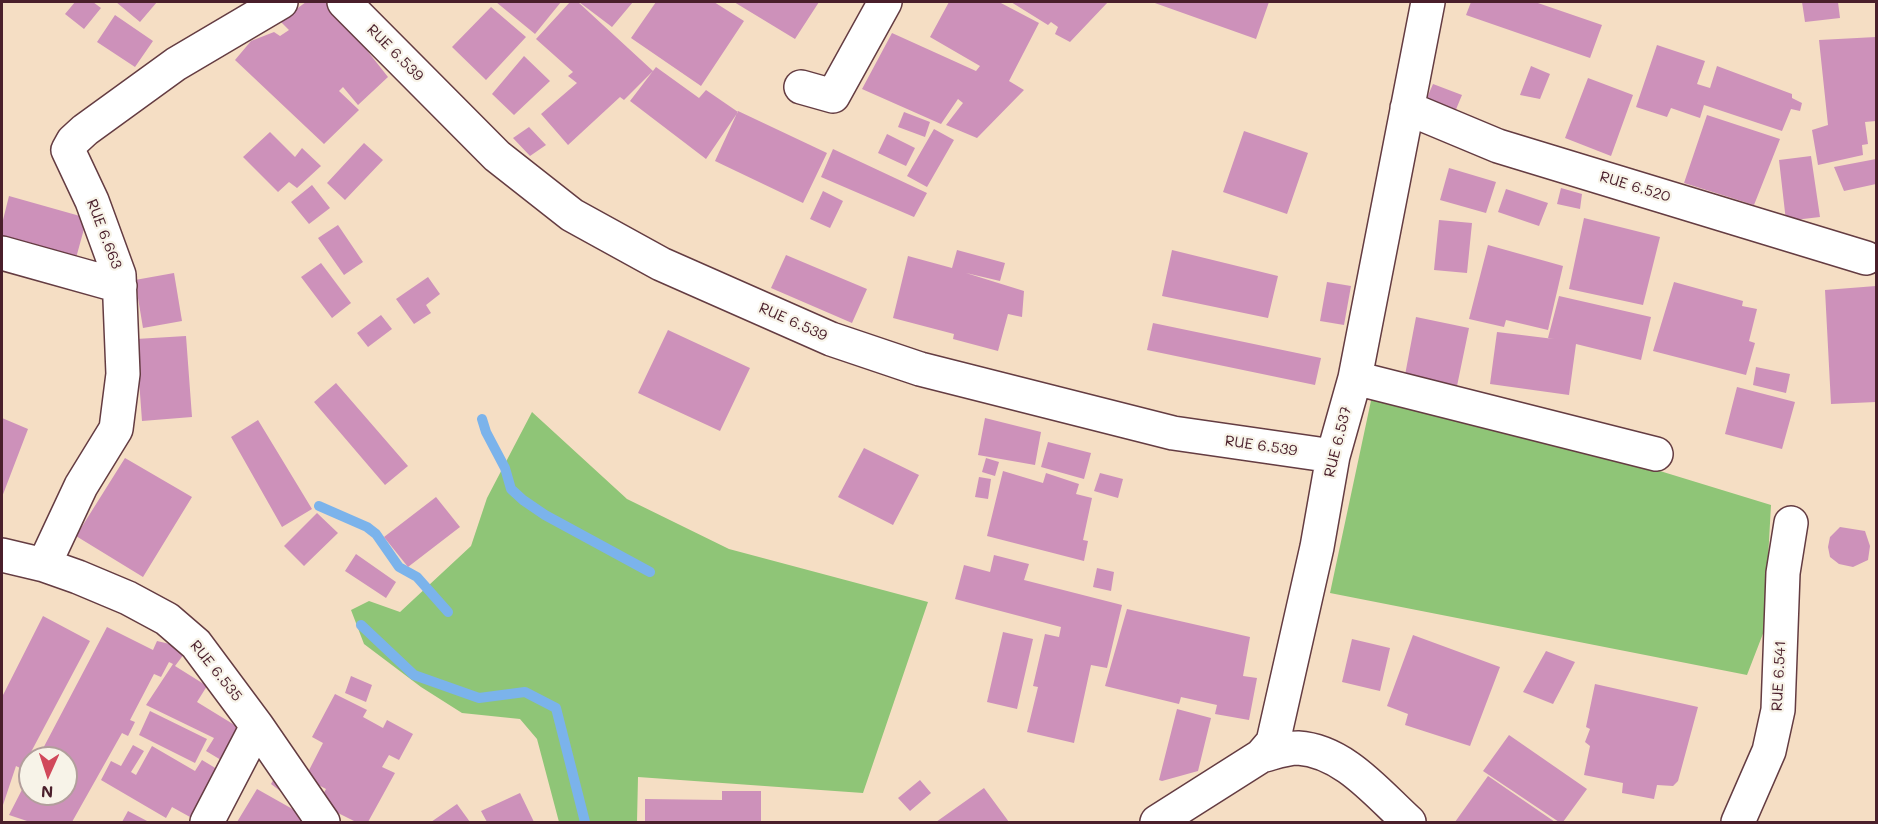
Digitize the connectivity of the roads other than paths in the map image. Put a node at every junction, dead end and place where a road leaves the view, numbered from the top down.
1 (281, 2) edge
2 (344, 2) edge
3 (885, 2) edge
4 (1428, 2) edge
5 (801, 87) dead end
6 (1407, 108) junction
7 (2, 254) edge
8 (1866, 258) dead end
9 (120, 286) junction
10 (1355, 378) junction
11 (1656, 454) dead end
12 (1333, 456) junction
13 (1791, 523) dead end
14 (2, 555) edge
15 (44, 565) junction
16 (257, 726) junction
17 (1262, 756) junction
18 (207, 822) edge
19 (322, 822) edge
20 (1157, 822) edge
21 (1409, 822) edge
22 (1738, 822) edge

1 - 9 street, RUE 6.663
2 - 12 street, RUE 6.539
3 - 5 street
4 - 6 street, RUE 6.537
6 - 8 street, RUE 6.520
6 - 10 street, RUE 6.537
7 - 9 street
9 - 15 street, RUE 6.663
10 - 11 street
10 - 12 street, RUE 6.537
12 - 17 street, RUE 6.537
13 - 22 street, RUE 6.541
14 - 15 street, RUE 6.535
15 - 16 street, RUE 6.535
16 - 18 street
16 - 19 street, RUE 6.535
17 - 20 street, RUE 6.537
17 - 21 street

